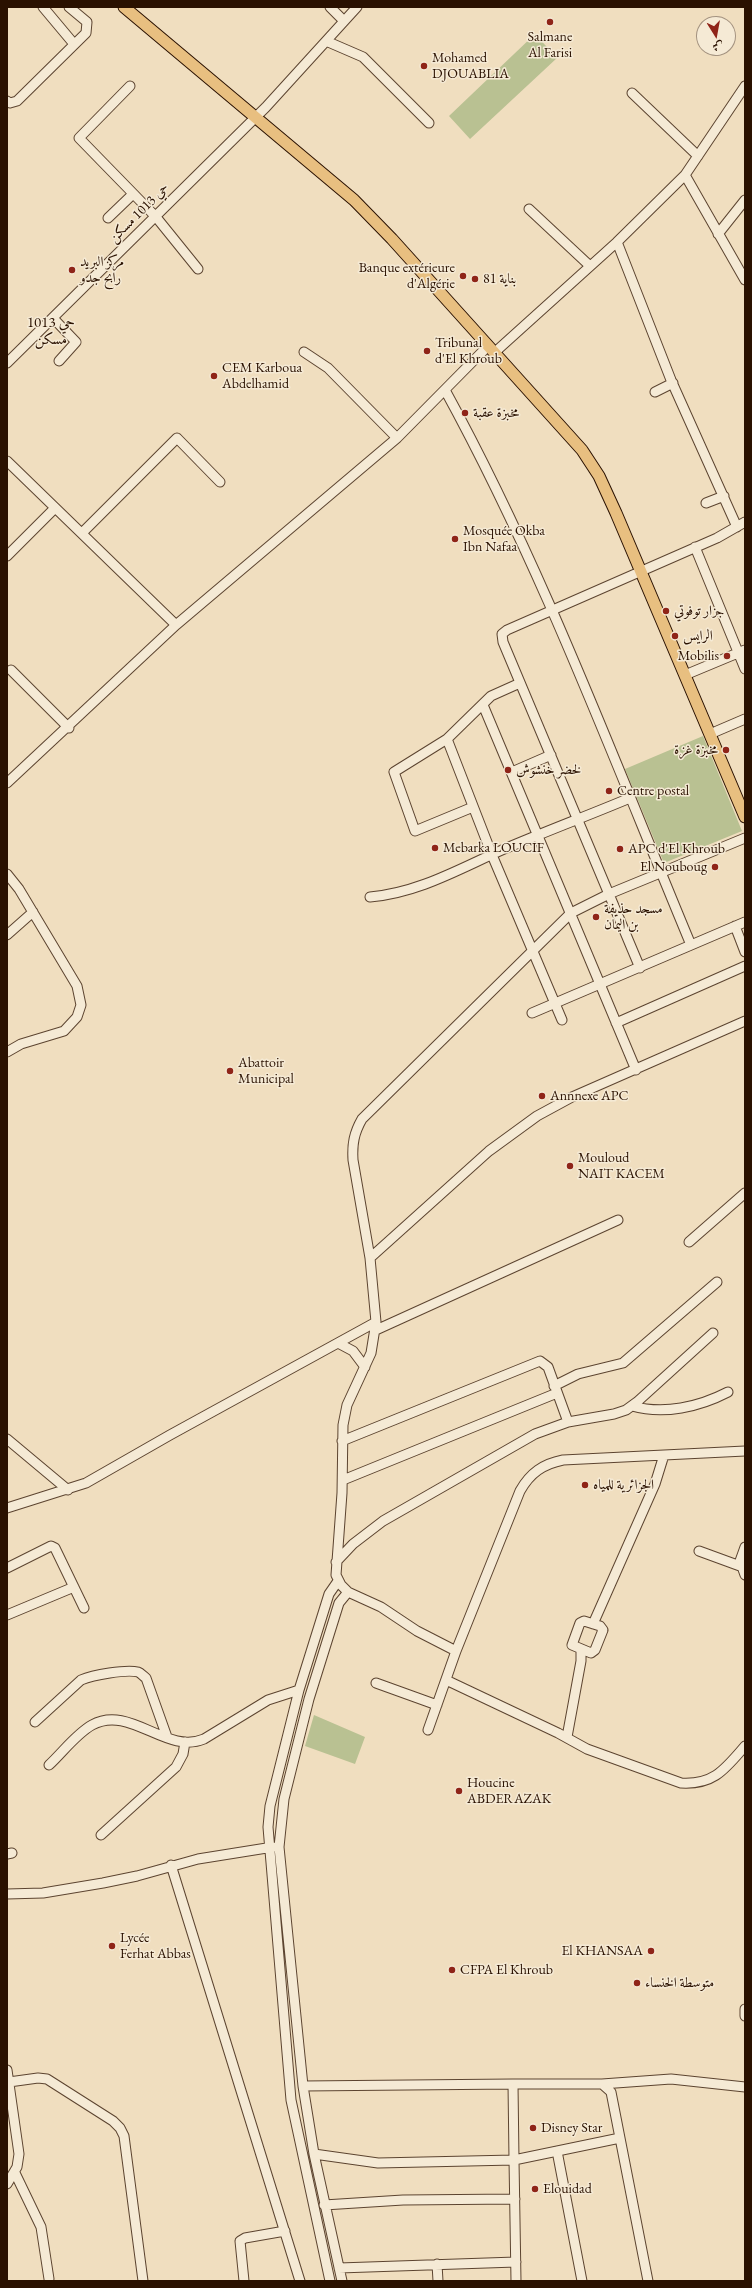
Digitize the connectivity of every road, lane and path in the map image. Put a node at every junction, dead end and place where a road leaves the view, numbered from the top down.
1 (43, 7) edge
2 (69, 7) edge
3 (124, 7) edge
4 (330, 7) edge
5 (357, 7) edge
6 (344, 21) junction
7 (326, 41) junction
8 (74, 44) junction
9 (130, 86) dead end
10 (745, 86) edge
11 (632, 93) dead end
12 (7, 101) edge
13 (255, 116) junction
14 (429, 123) dead end
15 (698, 156) junction
16 (685, 175) junction
17 (133, 194) junction
18 (745, 200) edge
19 (529, 209) dead end
20 (156, 217) junction
21 (108, 218) dead end
22 (718, 234) junction
23 (617, 242) junction
24 (590, 266) junction
25 (198, 269) dead end
26 (745, 280) edge
27 (52, 318) junction
28 (491, 350) junction
29 (304, 352) dead end
30 (59, 361) dead end
31 (7, 363) edge
32 (673, 383) junction
33 (445, 390) junction
34 (655, 392) dead end
35 (397, 438) junction
36 (7, 461) edge
37 (220, 482) dead end
38 (724, 496) junction
39 (706, 503) dead end
40 (55, 508) junction
41 (741, 524) edge
42 (82, 533) junction
43 (695, 547) junction
44 (7, 556) edge
45 (641, 571) junction
46 (551, 611) junction
47 (176, 625) junction
48 (742, 652) edge
49 (745, 669) edge
50 (11, 670) dead end
51 (685, 675) junction
52 (520, 683) junction
53 (483, 705) junction
54 (745, 719) edge
55 (69, 728) junction
56 (710, 734) junction
57 (446, 739) junction
58 (551, 755) junction
59 (512, 772) junction
60 (7, 783) edge
61 (741, 797) edge
62 (630, 798) junction
63 (473, 807) junction
64 (745, 817) edge
65 (577, 820) junction
66 (538, 835) junction
67 (745, 838) edge
68 (492, 855) junction
69 (661, 873) junction
70 (7, 874) edge
71 (609, 894) junction
72 (370, 897) dead end
73 (33, 912) junction
74 (571, 913) junction
75 (745, 922) edge
76 (735, 926) junction
77 (7, 935) edge
78 (691, 945) junction
79 (533, 950) junction
80 (745, 952) edge
81 (745, 966) edge
82 (640, 968) junction
83 (601, 985) junction
84 (555, 1004) junction
85 (532, 1013) dead end
86 (562, 1020) dead end
87 (745, 1021) edge
88 (616, 1023) junction
89 (7, 1052) edge
90 (636, 1070) junction
91 (745, 1193) edge
92 (618, 1220) dead end
93 (689, 1242) dead end
94 (370, 1258) junction
95 (717, 1282) dead end
96 (376, 1326) junction
97 (713, 1333) dead end
98 (338, 1343) junction
99 (365, 1367) junction
100 (555, 1389) junction
101 (728, 1392) dead end
102 (632, 1406) junction
103 (568, 1422) junction
104 (7, 1439) edge
105 (342, 1441) junction
106 (745, 1451) edge
107 (664, 1455) junction
108 (343, 1480) junction
109 (68, 1490) junction
110 (8, 1507) edge
111 (745, 1547) edge
112 (699, 1551) dead end
113 (336, 1562) junction
114 (740, 1566) junction
115 (7, 1568) edge
116 (745, 1575) edge
117 (338, 1581) junction
118 (74, 1587) junction
119 (348, 1592) junction
120 (84, 1608) dead end
121 (7, 1615) edge
122 (593, 1624) junction
123 (581, 1649) junction
124 (456, 1651) junction
125 (446, 1680) junction
126 (376, 1683) dead end
127 (298, 1690) junction
128 (437, 1705) junction
129 (35, 1722) dead end
130 (428, 1730) dead end
131 (167, 1737) junction
132 (567, 1737) junction
133 (185, 1742) junction
134 (745, 1746) edge
135 (49, 1765) dead end
136 (101, 1835) dead end
137 (279, 1846) junction
138 (268, 1847) junction
139 (171, 1865) junction
140 (7, 1894) edge
141 (745, 2009) edge
142 (745, 2016) edge
143 (7, 2070) edge
144 (9, 2082) junction
145 (513, 2084) junction
146 (602, 2084) junction
147 (302, 2086) junction
148 (745, 2087) edge
149 (620, 2138) junction
150 (557, 2151) junction
151 (314, 2154) junction
152 (514, 2160) junction
153 (15, 2173) junction
154 (7, 2184) edge
155 (514, 2199) junction
156 (324, 2205) junction
157 (285, 2231) junction
158 (516, 2262) junction
159 (437, 2264) junction
160 (340, 2268) junction
161 (49, 2279) dead end
162 (143, 2281) edge
163 (244, 2281) edge
164 (300, 2281) edge
165 (330, 2281) edge
166 (342, 2281) edge
167 (438, 2281) edge
168 (516, 2281) edge
169 (582, 2281) edge
170 (648, 2281) edge

1 - 8 street
2 - 8 street
3 - 13 main road
4 - 6 street
5 - 6 street, حي 1013 مسكن
6 - 7 street, حي 1013 مسكن
7 - 13 street, حي 1013 مسكن
7 - 14 street
8 - 12 street
9 - 17 street
10 - 15 street
11 - 15 street
13 - 20 street, حي 1013 مسكن
13 - 28 main road
15 - 16 street
16 - 22 street
16 - 23 street
17 - 20 street
17 - 21 street
18 - 22 street
19 - 24 street
20 - 25 street
20 - 27 street, حي 1013 مسكن
22 - 26 street
23 - 24 street
23 - 32 street
24 - 28 street
27 - 30 street
27 - 31 street, حي 1013 مسكن
28 - 33 street
28 - 45 main road
29 - 35 street
32 - 34 street
32 - 38 street
33 - 35 street
33 - 46 street
35 - 47 street
36 - 40 street
37 - 42 street
38 - 39 street
38 - 41 street
40 - 42 street
40 - 44 street
41 - 43 street
42 - 47 street
43 - 45 street
43 - 48 street
45 - 46 street
45 - 51 main road
46 - 52 street
46 - 62 street
47 - 55 street
48 - 49 street
48 - 51 street
50 - 55 street
51 - 56 main road
52 - 53 street
52 - 58 street
53 - 57 street
53 - 59 street
54 - 56 street
55 - 60 street
56 - 61 main road
57 - 63 street
57 - 63 street
58 - 59 street
58 - 65 street
59 - 66 street
61 - 64 main road
62 - 65 street
62 - 69 street
63 - 68 street
65 - 66 street
65 - 71 street
66 - 68 street
66 - 74 street
67 - 69 street
68 - 72 street
68 - 79 street
69 - 71 street
69 - 78 street
70 - 73 street
71 - 74 street
71 - 82 street
73 - 77 street
73 - 89 street
74 - 79 street
74 - 83 street
75 - 76 street
76 - 78 street
76 - 80 street
78 - 82 street
79 - 84 street
79 - 94 street
81 - 88 street
82 - 83 street
83 - 84 street
83 - 88 street
84 - 85 street
84 - 86 street
87 - 90 street
88 - 90 street
90 - 94 street
91 - 93 street
92 - 96 street
94 - 96 street
95 - 100 street
96 - 98 street
96 - 99 street
97 - 102 street
98 - 99 street
98 - 109 street
99 - 105 street
100 - 103 street
100 - 105 street
100 - 108 street
101 - 102 street
102 - 103 street
103 - 113 street
104 - 109 street
105 - 108 street
106 - 107 street
107 - 122 street
107 - 124 street
108 - 113 street
109 - 110 street
111 - 114 street
112 - 114 street
113 - 117 street
114 - 116 street
115 - 118 street
117 - 119 street
117 - 127 street
118 - 120 street
118 - 121 street
119 - 124 street
119 - 137 street
122 - 123 street
122 - 123 street
123 - 132 street
124 - 125 street
125 - 128 street
125 - 132 street
126 - 128 street
127 - 133 street
127 - 138 street
128 - 130 street
129 - 131 street
131 - 133 street
131 - 135 street
132 - 134 street
133 - 136 street
137 - 138 street
137 - 147 street
138 - 139 street
138 - 165 street
139 - 140 street
139 - 157 street
141 - 142 street
143 - 144 street
144 - 153 street
144 - 162 street
145 - 146 street
145 - 147 street
145 - 152 street
146 - 148 street
146 - 149 street
147 - 151 street
149 - 150 street
149 - 170 street
150 - 152 street
150 - 169 street
151 - 152 street
151 - 156 street
152 - 155 street
153 - 154 street
153 - 161 street
155 - 156 street
155 - 158 street
156 - 160 street
157 - 163 street
157 - 164 street
158 - 159 street
158 - 168 street
159 - 160 street
159 - 167 street
160 - 166 street

